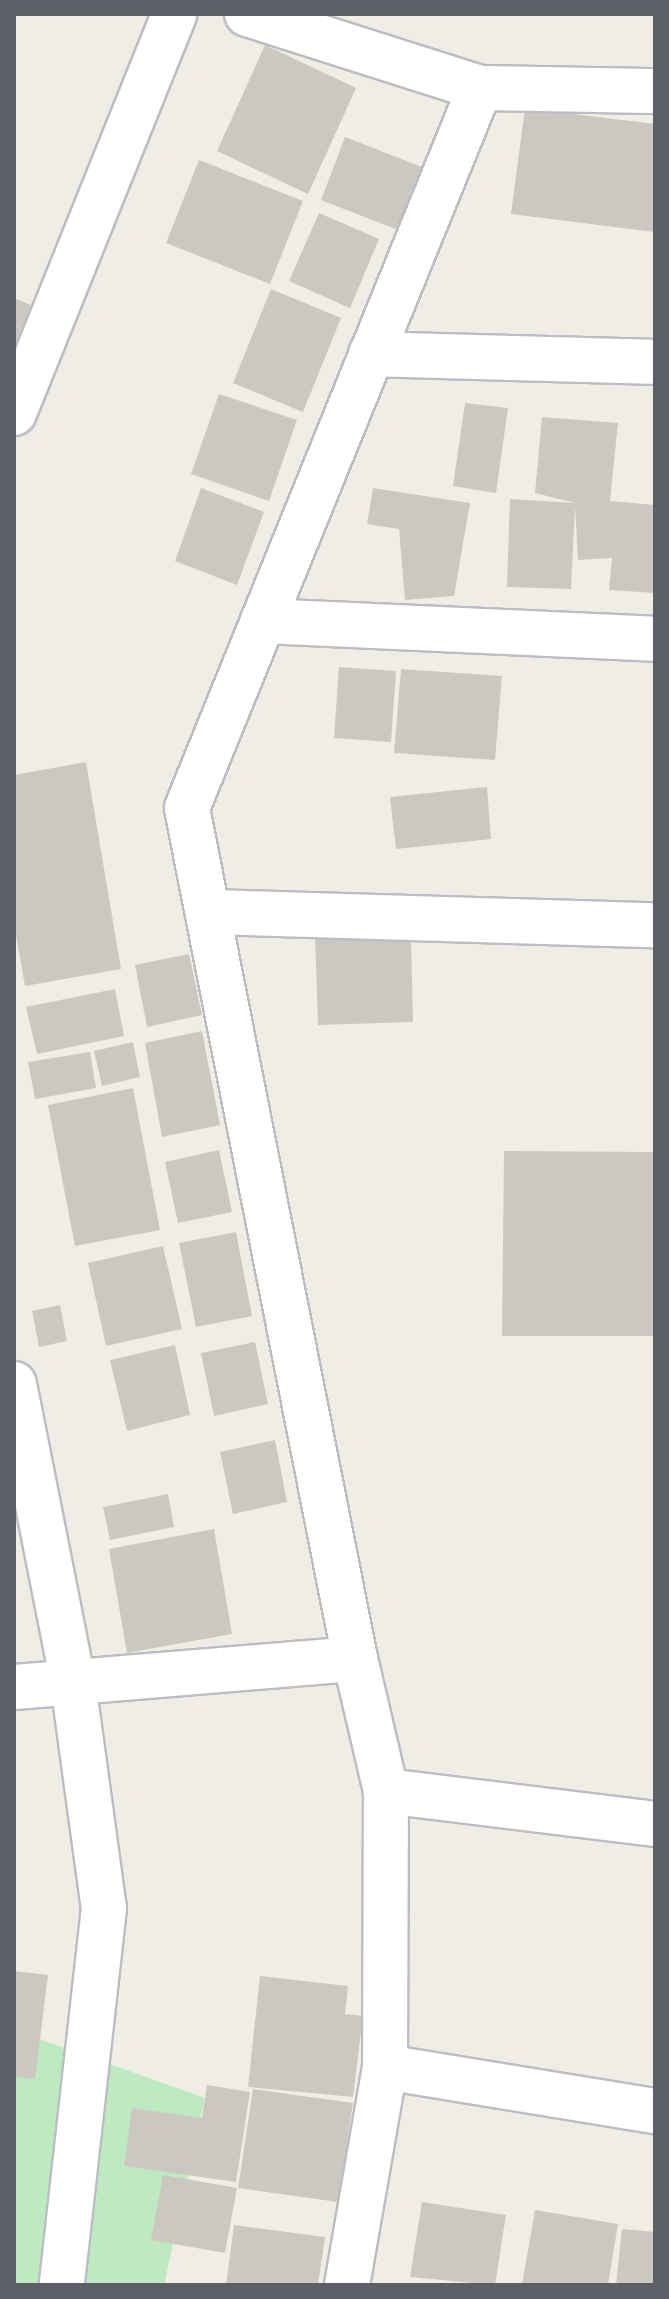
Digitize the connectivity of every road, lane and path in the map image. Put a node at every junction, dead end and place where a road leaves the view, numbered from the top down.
1 (174, 14) edge
2 (247, 14) edge
3 (480, 88) junction
4 (655, 91) edge
5 (371, 354) junction
6 (655, 362) edge
7 (14, 413) edge
8 (263, 621) junction
9 (655, 639) edge
10 (208, 912) junction
11 (655, 925) edge
12 (14, 1384) edge
13 (355, 1659) junction
14 (73, 1683) junction
15 (14, 1687) edge
16 (386, 1791) junction
17 (655, 1824) edge
18 (385, 2067) junction
19 (655, 2111) edge
20 (62, 2285) edge
21 (347, 2285) edge

1 - 7 street
2 - 3 street
3 - 4 street
3 - 5 street
5 - 6 street
5 - 8 street
8 - 9 street
8 - 10 street
10 - 11 street
10 - 13 street
12 - 14 street
13 - 14 street
13 - 16 street
14 - 15 street
14 - 20 street
16 - 17 street
16 - 18 street
18 - 19 street
18 - 21 street

